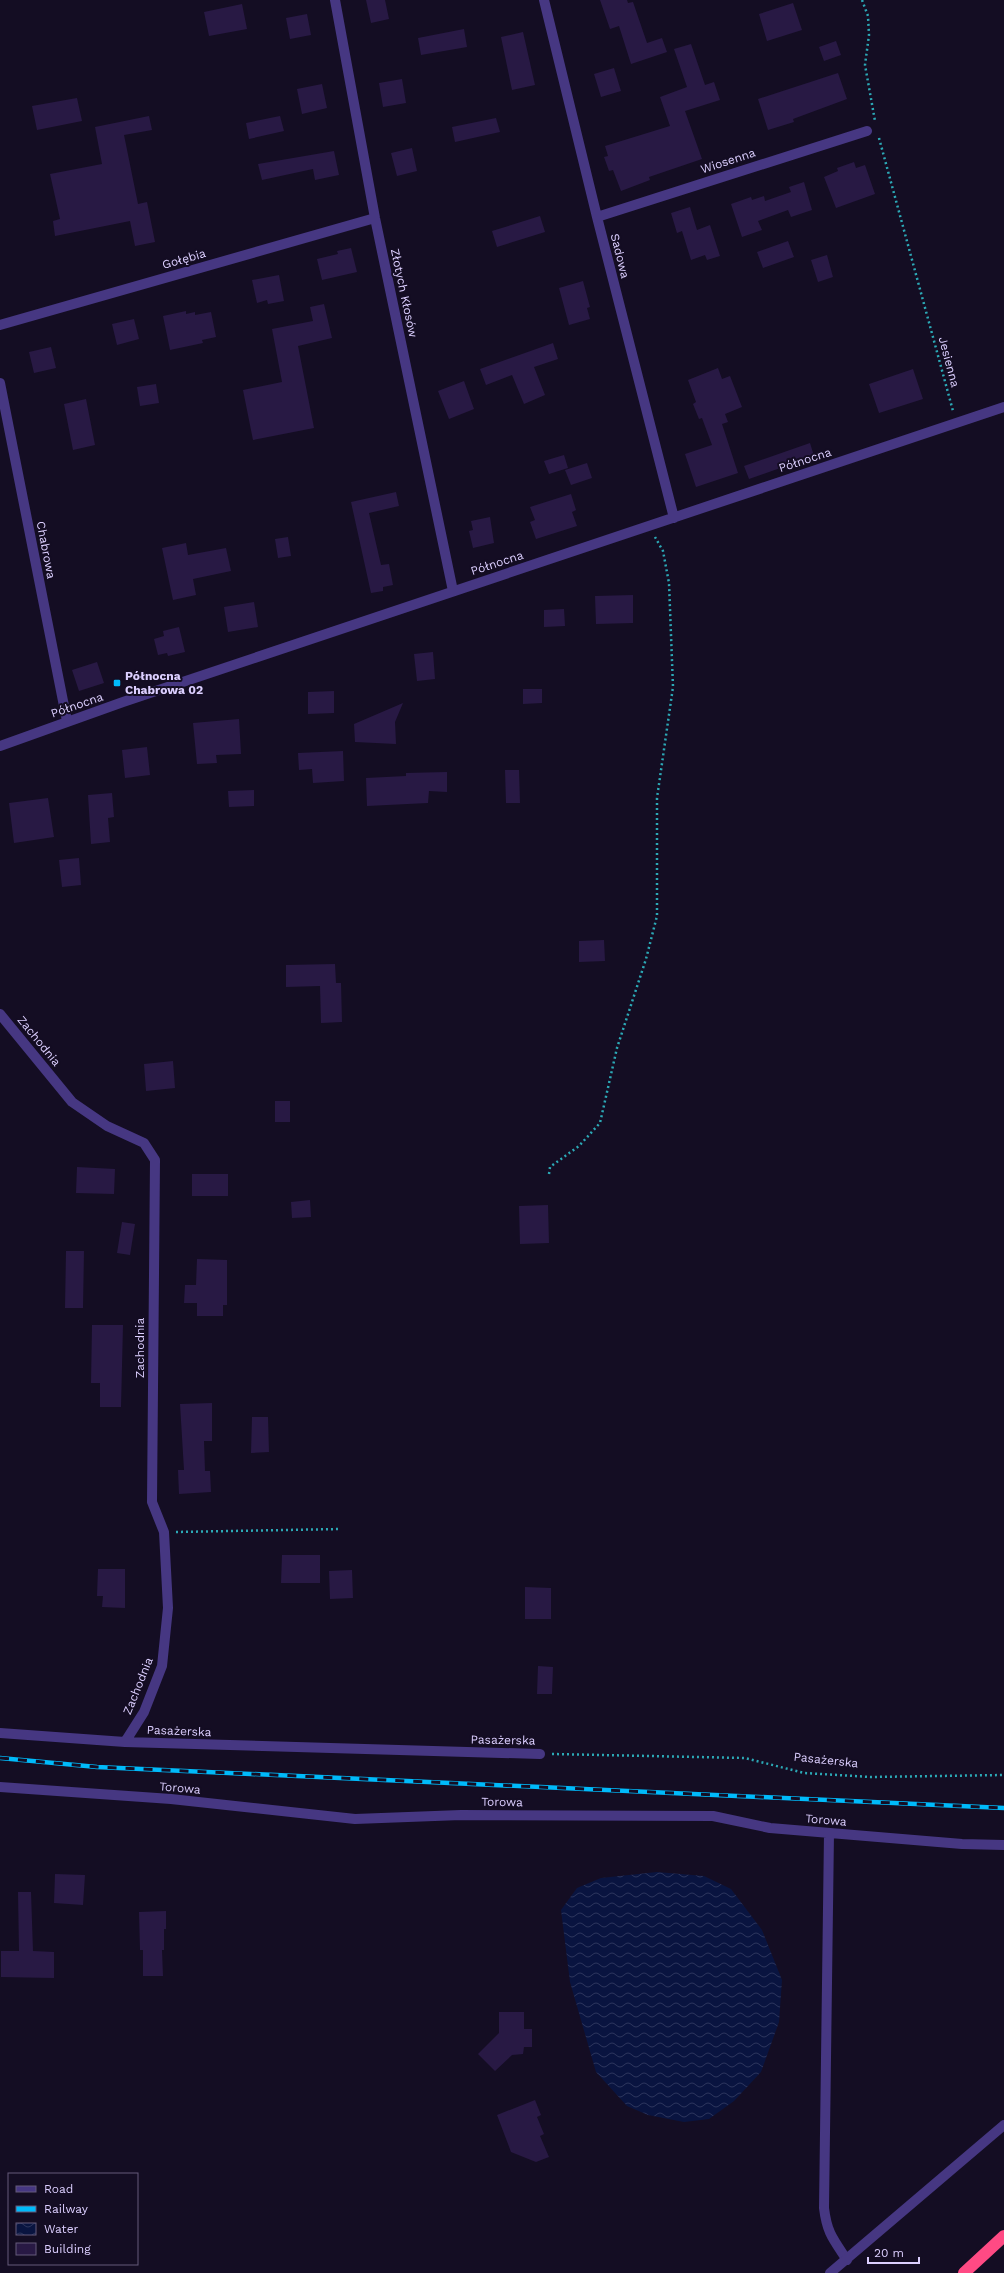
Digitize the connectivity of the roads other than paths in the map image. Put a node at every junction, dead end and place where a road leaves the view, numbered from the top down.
1 (335, 0) edge
2 (544, 0) edge
3 (871, 129) road end
4 (596, 217) junction
5 (375, 218) junction
6 (0, 325) edge
7 (0, 383) edge
8 (1004, 407) edge
9 (674, 518) junction
10 (453, 591) junction
11 (67, 721) junction
12 (0, 746) edge
13 (0, 1014) edge
14 (0, 1733) edge
15 (125, 1742) junction
16 (540, 1754) road end
17 (0, 1787) edge
18 (829, 1833) junction
19 (1004, 1845) edge
20 (1004, 2125) edge
21 (1004, 2236) edge
22 (846, 2260) junction
23 (830, 2273) edge
24 (964, 2273) edge

1 - 5 street, Złotych Kłosów
2 - 4 street, Sadowa
3 - 4 street, Wiosenna
4 - 9 street, Sadowa
5 - 6 street, Gołębia
5 - 10 street, Złotych Kłosów
7 - 11 street, Chabrowa
8 - 9 street, Północna
9 - 10 street, Północna
10 - 11 street, Północna
11 - 12 street, Północna
13 - 15 street, Zachodnia
14 - 15 street, Pasażerska
15 - 16 street, Pasażerska
17 - 18 street, Torowa
18 - 19 street, Torowa
18 - 22 street
20 - 22 street
21 - 24 highway
22 - 23 street

